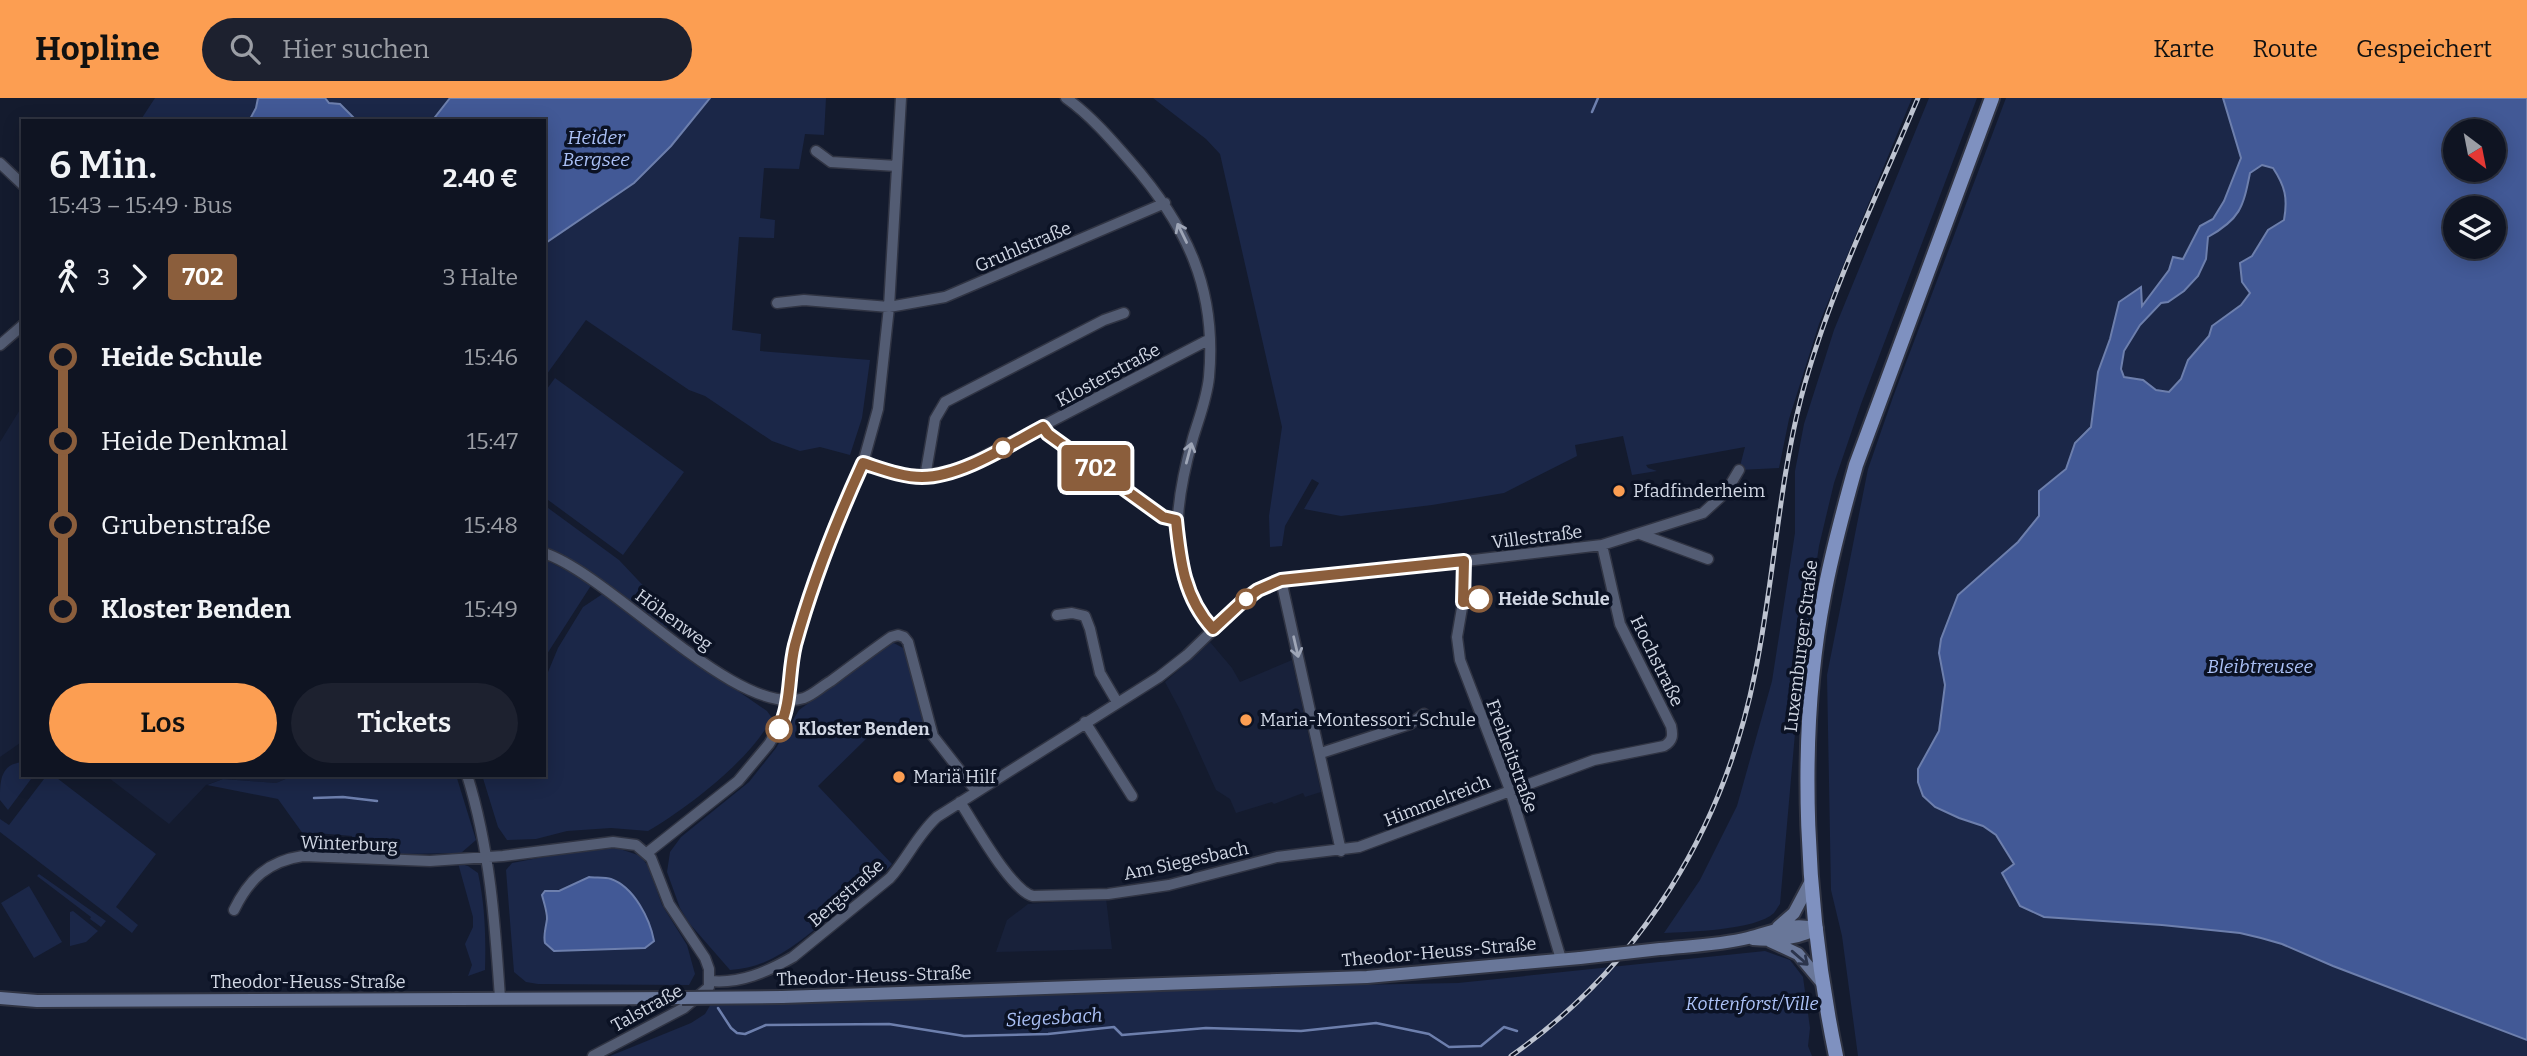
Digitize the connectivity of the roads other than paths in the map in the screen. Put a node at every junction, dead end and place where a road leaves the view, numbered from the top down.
1 (901, 98) edge
2 (1066, 98) edge
3 (1992, 98) edge
4 (816, 151) dead end
5 (0, 163) edge
6 (897, 166) junction
7 (21, 183) edge
8 (1165, 203) junction
9 (778, 303) dead end
10 (889, 307) junction
11 (1124, 313) dead end
12 (21, 327) edge
13 (1210, 339) junction
14 (0, 345) edge
15 (1043, 427) junction
16 (863, 463) junction
17 (1739, 470) dead end
18 (925, 477) junction
19 (1176, 520) junction
20 (1639, 534) junction
21 (1602, 545) junction
22 (546, 554) edge
23 (1708, 559) dead end
24 (1464, 561) junction
25 (1281, 580) junction
26 (1057, 615) dead end
27 (1213, 629) junction
28 (789, 702) junction
29 (1117, 702) junction
30 (1424, 714) dead end
31 (1085, 722) junction
32 (1664, 746) joint
33 (1321, 753) junction
34 (467, 777) edge
35 (1510, 790) junction
36 (976, 791) junction
37 (1132, 796) dead end
38 (960, 802) junction
39 (1341, 850) junction
40 (647, 853) junction
41 (486, 857) junction
42 (1811, 881) junction
43 (234, 910) dead end
44 (1778, 928) junction
45 (1817, 929) junction
46 (1747, 938) junction
47 (1770, 940) junction
48 (1561, 959) junction
49 (710, 981) junction
50 (1823, 984) junction
51 (0, 998) edge
52 (500, 998) junction
53 (593, 1056) edge
54 (1836, 1056) edge

1 - 6 street
2 - 8 street
3 - 42 main road, Luxemburger Straße
4 - 6 street
5 - 7 street
6 - 10 street
8 - 10 street, Gruhlstraße
13 -> 8 street
9 - 10 street, Gruhlstraße
10 - 16 street
11 - 18 street
12 - 14 street
13 - 15 street, Klosterstraße
19 -> 13 street
15 - 18 street, Klosterstraße
15 - 19 street
16 - 18 street, Klosterstraße
16 - 28 street
17 - 20 street, Villestraße
19 - 27 street
20 - 21 street, Villestraße
20 - 23 street
21 - 24 street, Villestraße
21 - 32 street, Hochstraße
22 - 28 street, Höhenweg
24 - 25 street, Villestraße
24 - 35 street, Freiheitstraße
25 - 27 street, Bergstraße
25 -> 33 street
26 - 29 street
27 - 29 street, Bergstraße
28 - 36 street
28 - 40 street
29 - 31 street, Bergstraße
30 - 33 street
31 - 36 street, Bergstraße
31 - 37 street
32 - 35 street, Himmelreich
33 - 39 street
34 - 41 street
35 - 39 street, Himmelreich
35 - 48 street, Freiheitstraße
36 - 38 street, Bergstraße
38 - 39 street, Am Siegesbach
38 - 49 street, Bergstraße
40 - 41 street, Winterburg
40 - 49 street
41 - 43 street, Winterburg
41 - 52 street
42 - 44 main road
42 - 45 main road, Luxemburger Straße
44 - 45 main road, Theodor-Heuss-Straße
44 - 46 main road, Theodor-Heuss-Straße
45 - 47 main road, Theodor-Heuss-Straße
45 - 50 main road, Luxemburger Straße
46 - 47 main road, Theodor-Heuss-Straße
46 - 48 main road, Theodor-Heuss-Straße, bridge
47 -> 50 main road
48 - 52 main road, Theodor-Heuss-Straße, bridge
49 - 53 street, Talstraße
50 - 54 main road, Luxemburger Straße
51 - 52 main road, Theodor-Heuss-Straße

